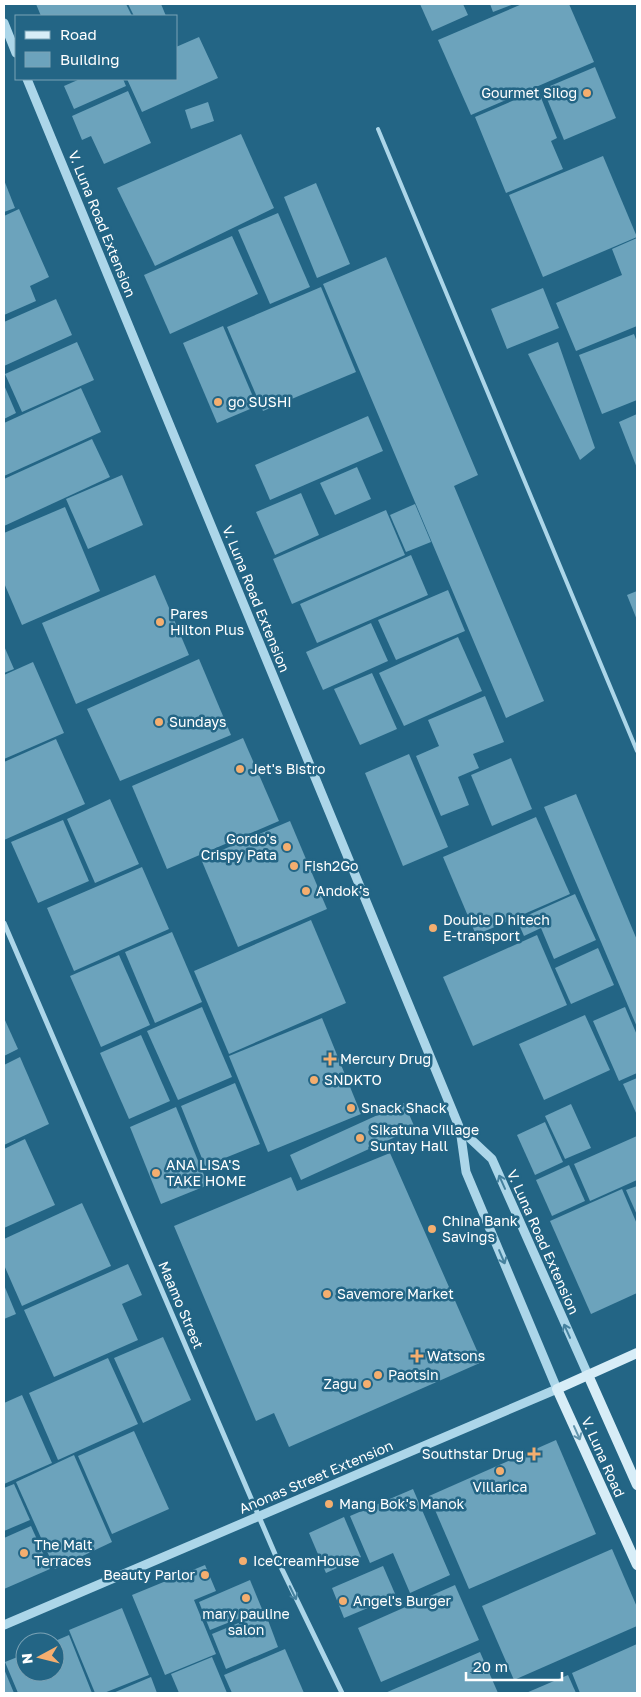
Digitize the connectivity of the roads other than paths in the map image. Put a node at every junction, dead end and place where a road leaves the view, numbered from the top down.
1 (4, 23) edge
2 (15, 50) edge
3 (27, 80) edge
4 (378, 129) dead end
5 (637, 751) edge
6 (4, 923) edge
7 (460, 1129) junction
8 (637, 1353) edge
9 (588, 1375) junction
10 (557, 1389) junction
11 (637, 1484) edge
12 (260, 1516) junction
13 (637, 1564) edge
14 (4, 1625) edge
15 (342, 1693) edge

1 - 2 street
3 - 7 street, V. Luna Road Extension
4 - 5 lane
6 - 12 street, Maamo Street
9 -> 7 street, V. Luna Road Extension
7 -> 10 street, V. Luna Road Extension
8 - 9 main road, Anonas Street Extension
9 - 10 main road, Anonas Street Extension
9 - 11 main road, V. Luna Road
10 - 12 street, Anonas Street Extension
10 -> 13 main road, V. Luna Road
12 - 14 street, Anonas Street Extension
12 -> 15 street, Maamo Street

